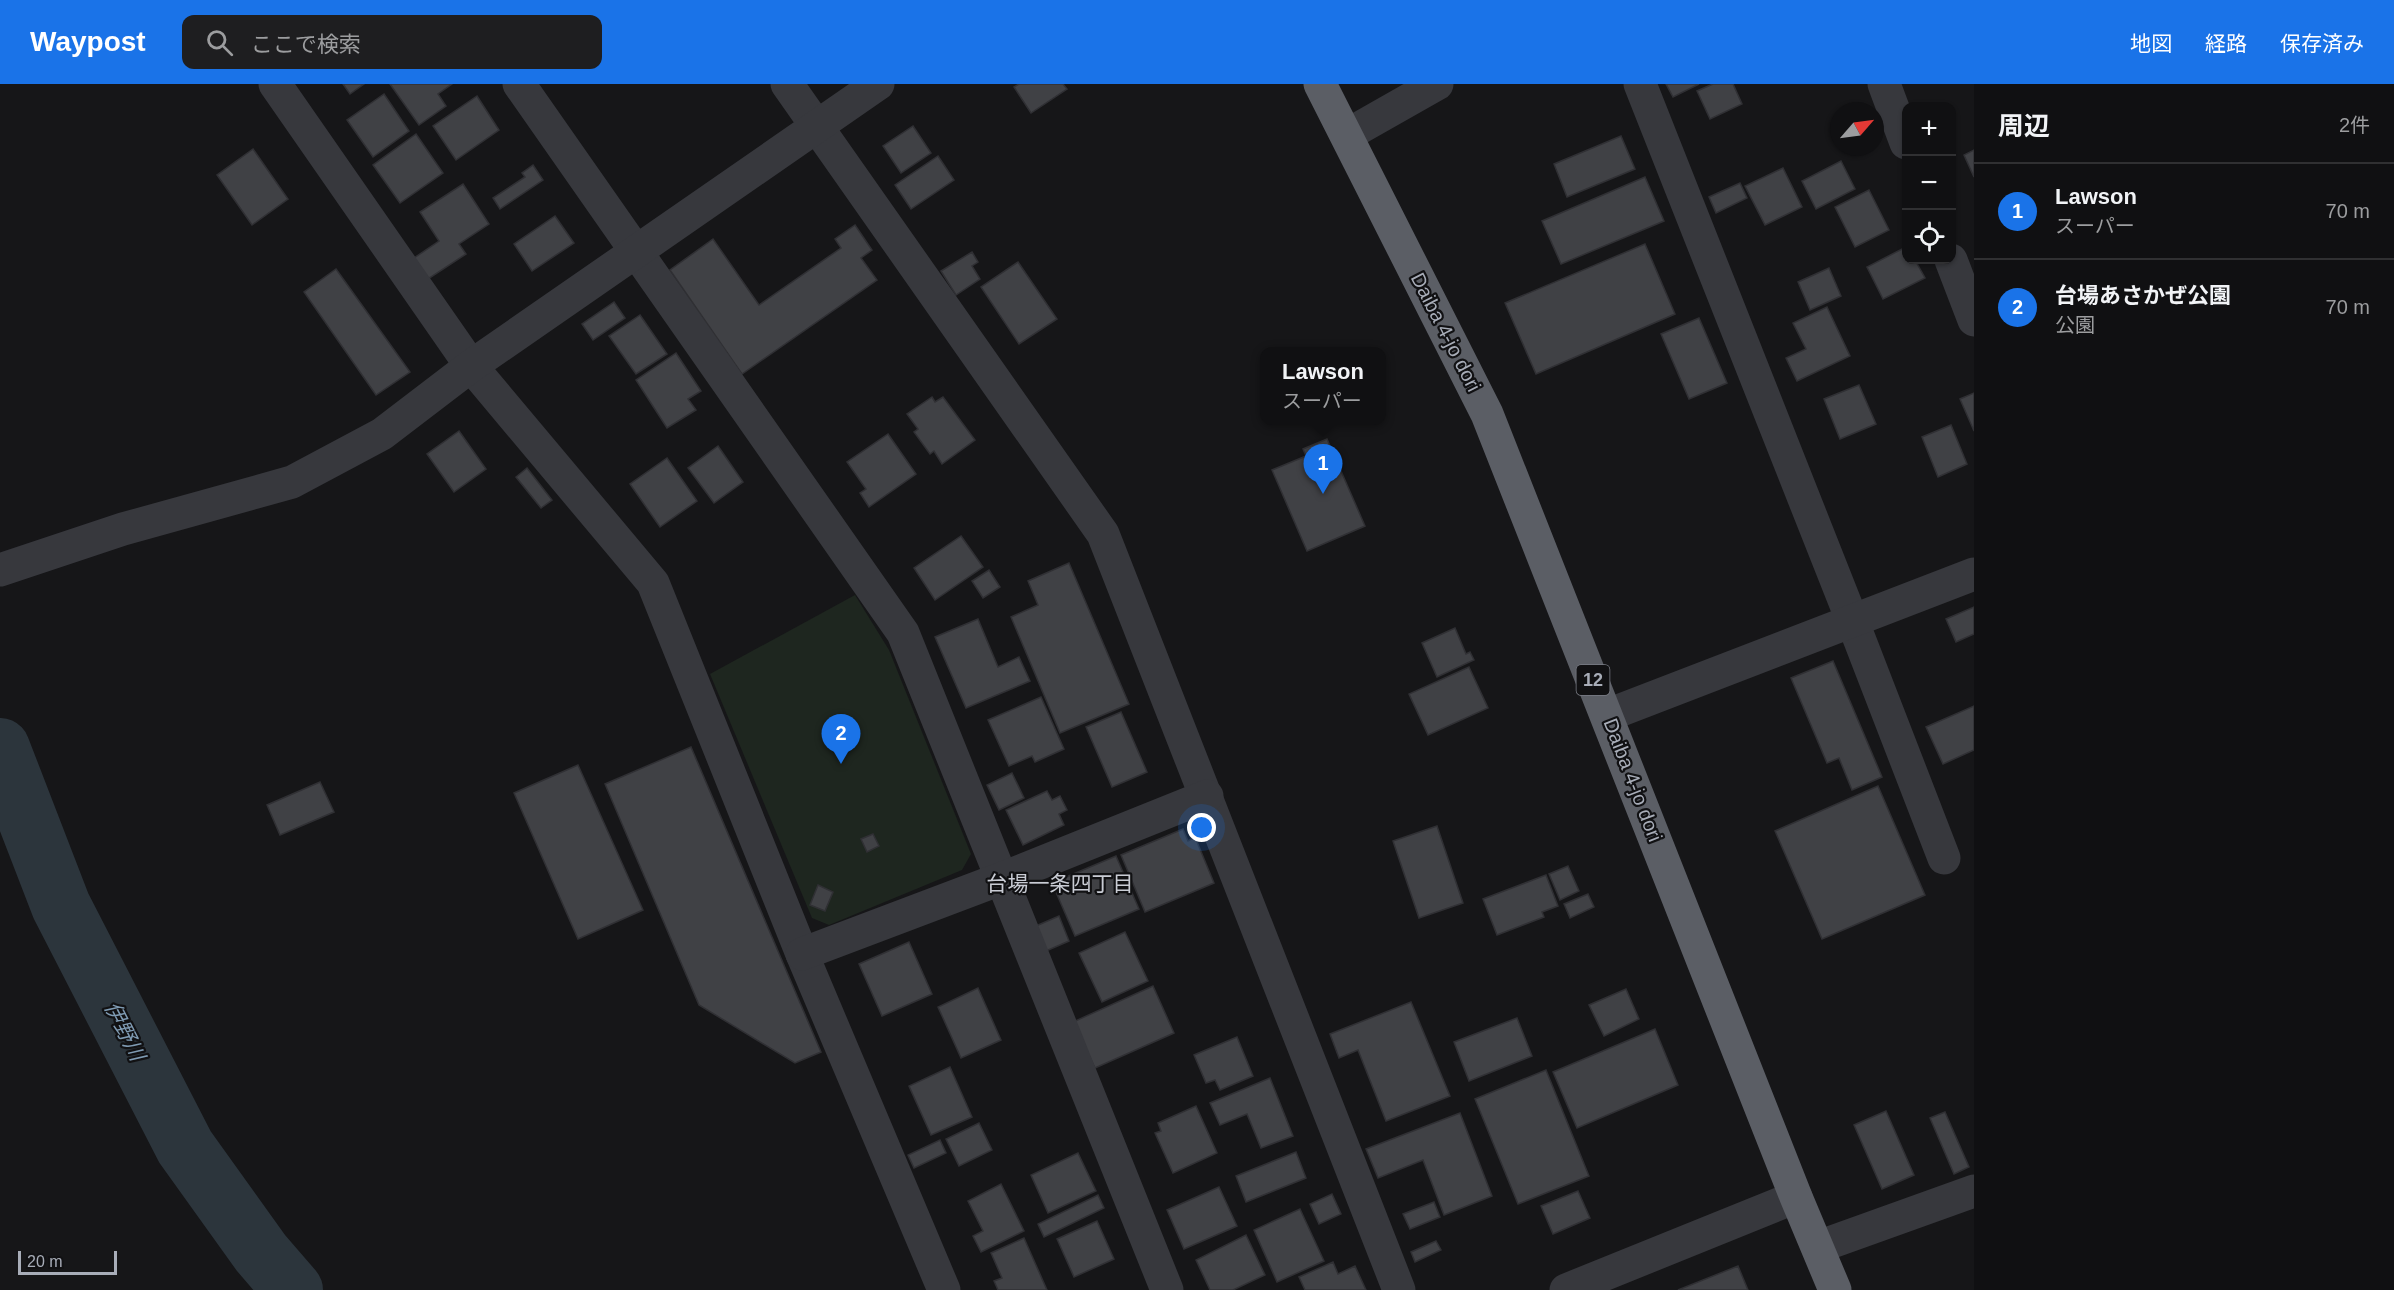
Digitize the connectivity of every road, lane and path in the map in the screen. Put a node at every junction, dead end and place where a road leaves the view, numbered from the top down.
1 (275, 84) edge
2 (519, 84) edge
3 (787, 84) edge
4 (878, 84) edge
5 (1320, 84) edge
6 (1437, 84) edge
7 (1640, 84) edge
8 (1884, 84) edge
9 (816, 126) junction
10 (1902, 132) edge
11 (1347, 135) junction
12 (638, 252) junction
13 (1953, 264) edge
14 (1974, 320) edge
15 (471, 366) junction
16 (0, 570) edge
17 (1974, 574) edge
18 (1852, 620) junction
19 (1608, 716) junction
20 (1207, 795) junction
21 (1944, 858) dead end
22 (1004, 878) junction
23 (802, 954) junction
24 (1974, 1191) edge
25 (1796, 1197) junction
26 (1818, 1247) junction
27 (944, 1290) edge
28 (1167, 1290) edge
29 (1399, 1290) edge
30 (1566, 1290) edge
31 (1835, 1290) edge

1 - 15 street
2 - 12 street
3 - 9 street
4 - 9 street
5 - 11 highway, Daiba 4-jo dori / 12
6 - 11 street
7 - 18 street
8 - 10 street
9 - 12 street
9 - 20 street
11 - 19 highway, Daiba 4-jo dori / 12
12 - 15 street
12 - 22 street
13 - 14 street
15 - 16 street
15 - 23 street
17 - 18 street
18 - 19 street
18 - 21 street
19 - 25 highway, Daiba 4-jo dori / 12
20 - 22 street
20 - 29 street
22 - 23 street
22 - 28 street
23 - 27 street
24 - 26 street
25 - 26 highway, Daiba 4-jo dori / 12
25 - 30 street
26 - 31 highway, Daiba 4-jo dori / 12

